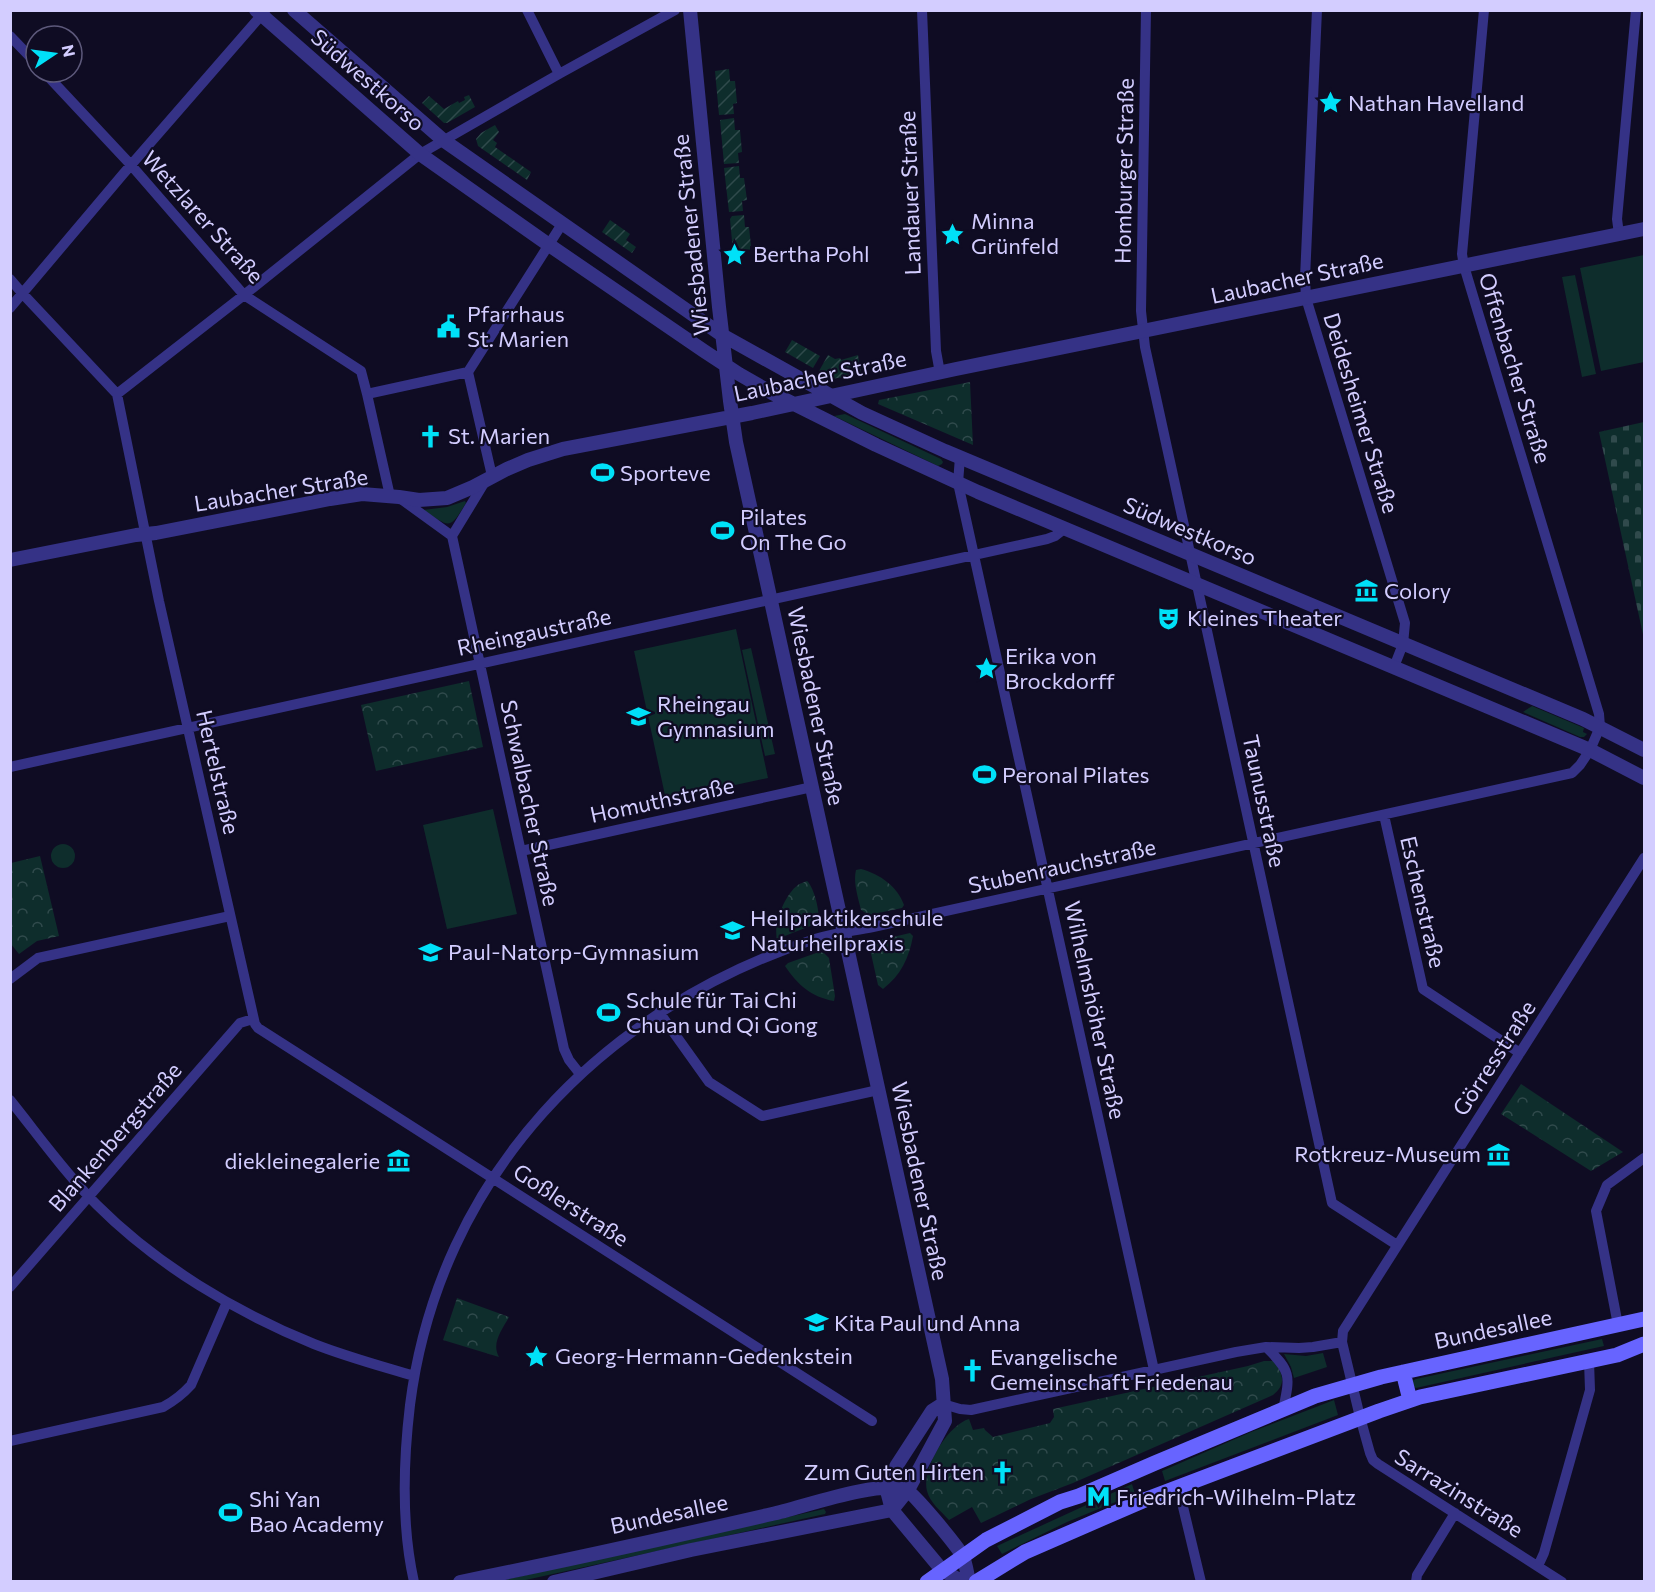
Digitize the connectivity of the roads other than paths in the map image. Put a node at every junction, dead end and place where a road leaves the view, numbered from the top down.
1 (294, 10) edge
2 (527, 10) edge
3 (675, 10) edge
4 (690, 10) edge
5 (922, 10) edge
6 (1146, 10) edge
7 (1317, 10) edge
8 (1484, 10) edge
9 (1636, 10) edge
10 (261, 12) edge
11 (10, 36) edge
12 (24, 51) edge
13 (559, 74) junction
14 (55, 84) edge
15 (443, 140) junction
16 (420, 154) junction
17 (131, 165) junction
18 (562, 224) junction
19 (1644, 229) edge
20 (1619, 234) junction
21 (549, 245) junction
22 (1464, 266) junction
23 (10, 279) edge
24 (22, 293) junction
25 (244, 295) junction
26 (1306, 298) junction
27 (10, 308) edge
28 (1143, 331) junction
29 (722, 335) junction
30 (726, 365) junction
31 (468, 372) junction
32 (940, 373) junction
33 (117, 394) junction
34 (367, 394) junction
35 (831, 396) junction
36 (793, 404) junction
37 (732, 416) junction
38 (960, 457) junction
39 (489, 478) junction
40 (958, 483) junction
41 (394, 496) junction
42 (1064, 529) junction
43 (146, 534) junction
44 (452, 536) junction
45 (1190, 554) junction
46 (974, 555) junction
47 (10, 560) edge
48 (1197, 584) junction
49 (771, 600) junction
50 (1403, 644) junction
51 (480, 664) junction
52 (1394, 667) junction
53 (1600, 727) junction
54 (188, 728) junction
55 (1590, 750) junction
56 (1644, 750) edge
57 (10, 767) edge
58 (1644, 778) edge
59 (812, 787) junction
60 (1384, 815) junction
61 (1254, 843) junction
62 (521, 851) junction
63 (1644, 858) edge
64 (1048, 889) junction
65 (230, 916) junction
66 (844, 933) junction
67 (10, 979) edge
68 (659, 1012) junction
69 (253, 1019) junction
70 (1520, 1053) junction
71 (580, 1074) junction
72 (878, 1090) junction
73 (10, 1100) edge
74 (1644, 1158) edge
75 (493, 1178) junction
76 (89, 1196) junction
77 (1396, 1245) junction
78 (10, 1287) edge
79 (227, 1302) junction
80 (1644, 1319) edge
81 (1618, 1325) junction
82 (1342, 1342) junction
83 (1644, 1344) edge
84 (1266, 1347) junction
85 (1644, 1353) edge
86 (1617, 1355) junction
87 (1589, 1360) junction
88 (1154, 1370) junction
89 (1403, 1372) junction
90 (414, 1376) junction
91 (1352, 1385) junction
92 (1410, 1400) junction
93 (943, 1404) junction
94 (1283, 1410) junction
95 (1360, 1417) junction
96 (872, 1420) dead end
97 (10, 1441) edge
98 (1178, 1486) junction
99 (886, 1487) junction
100 (908, 1490) junction
101 (892, 1510) junction
102 (1455, 1513) junction
103 (962, 1556) junction
104 (1538, 1566) junction
105 (942, 1570) junction
106 (414, 1581) edge
107 (460, 1581) edge
108 (554, 1581) edge
109 (927, 1581) edge
110 (963, 1581) edge
111 (969, 1581) edge
112 (976, 1581) edge
113 (1201, 1581) edge
114 (1416, 1581) edge
115 (1562, 1581) edge

1 - 15 street, Südwestkorso
2 - 13 street
3 - 13 street
4 - 29 street, Wiesbadener Straße
5 - 32 street, Landauer Straße
6 - 28 street, Homburger Straße
7 - 26 street, Deidesheimer Straße
8 - 22 street, Offenbacher Straße
9 - 20 street
10 - 16 street, Südwestkorso
10 - 17 street
11 - 12 street
13 - 15 street
14 - 17 street, Wetzlarer Straße
15 - 16 street, Südwestkorso
15 - 18 street, Südwestkorso
16 - 21 street, Südwestkorso
16 - 25 street
17 - 24 street
17 - 25 street, Wetzlarer Straße
18 - 21 street
18 - 29 street, Südwestkorso
19 - 20 street, Laubacher Straße
20 - 22 street, Laubacher Straße
21 - 30 street, Südwestkorso
21 - 31 street
22 - 26 street, Laubacher Straße
22 - 53 street, Offenbacher Straße
23 - 24 street
24 - 27 street
24 - 33 street
25 - 33 street
25 - 34 street, Wetzlarer Straße
26 - 28 street, Laubacher Straße
26 - 50 street, Deidesheimer Straße
28 - 32 street, Laubacher Straße
28 - 45 street, Taunusstraße
29 - 30 street, Wiesbadener Straße
29 - 35 street, Südwestkorso
30 - 36 street, Südwestkorso
30 - 37 street, Wiesbadener Straße
31 - 34 street
31 - 39 street
32 - 35 street, Laubacher Straße
33 - 43 street, Hertelstraße
34 - 41 street, Wetzlarer Straße
35 - 36 street, Laubacher Straße
35 - 38 street, Südwestkorso
36 - 37 street, Laubacher Straße
36 - 40 street, Südwestkorso
37 - 39 street, Laubacher Straße
37 - 49 street, Wiesbadener Straße
38 - 40 street
38 - 45 street, Südwestkorso
39 - 41 street, Laubacher Straße
39 - 44 street
40 - 42 street, Südwestkorso
40 - 46 street, Wilhelmshöher Straße
41 - 43 street, Laubacher Straße
41 - 44 street
42 - 46 street, Rheingaustraße
42 - 48 street, Südwestkorso
43 - 47 street, Laubacher Straße
43 - 54 street, Hertelstraße
44 - 51 street, Schwalbacher Straße
45 - 48 street, Taunusstraße
45 - 50 street, Südwestkorso
46 - 49 street, Rheingaustraße
46 - 64 street, Wilhelmshöher Straße
48 - 52 street, Südwestkorso
48 - 61 street, Taunusstraße
49 - 51 street, Rheingaustraße
49 - 59 street, Wiesbadener Straße
50 - 52 street
50 - 53 street, Südwestkorso
51 - 54 street, Rheingaustraße
51 - 62 street, Schwalbacher Straße
52 - 55 street, Südwestkorso
53 - 55 street
53 - 56 street, Südwestkorso
54 - 57 street, Rheingaustraße
54 - 65 street, Hertelstraße
55 - 58 street, Südwestkorso
55 - 60 street, Stubenrauchstraße
59 - 62 street, Homuthstraße
59 - 66 street, Wiesbadener Straße
60 - 61 street, Stubenrauchstraße
60 - 70 street, Eschenstraße
61 - 64 street, Stubenrauchstraße
61 - 77 street, Taunusstraße
62 - 71 street, Schwalbacher Straße
63 - 70 street, Görresstraße
64 - 66 street, Stubenrauchstraße
64 - 88 street, Wilhelmshöher Straße
65 - 67 street
65 - 69 street, Hertelstraße
66 - 68 street, Stubenrauchstraße
66 - 72 street, Wiesbadener Straße
68 - 71 street, Stubenrauchstraße
68 - 72 street
69 - 75 street, Goßlerstraße
69 - 76 street, Blankenbergstraße
70 - 77 street, Görresstraße
71 - 75 street, Stubenrauchstraße
72 - 93 street, Wiesbadener Straße
73 - 76 street
74 - 81 street
75 - 90 street, Stubenrauchstraße
75 - 96 street, Goßlerstraße
76 - 78 street, Blankenbergstraße
76 - 79 street
77 - 82 street, Görresstraße
79 - 90 street
79 - 97 street
80 - 81 main road, Bundesallee
81 - 89 main road, Bundesallee
82 - 84 street
82 - 91 street
83 - 86 main road
84 - 88 street
84 - 94 street
85 - 86 main road
86 - 87 main road
87 - 92 main road
87 - 104 street
88 - 93 street
89 - 91 main road, Bundesallee
89 - 92 main road
90 - 106 street, Stubenrauchstraße
91 - 94 main road
91 - 95 street, Sarrazinstraße
92 - 95 main road
93 - 99 street
93 - 100 street
94 - 103 main road
95 - 98 main road
95 - 102 street, Sarrazinstraße
98 - 112 main road
98 - 113 street
99 - 100 street
99 - 101 street
99 - 107 street, Bundesallee
100 - 101 street
100 - 103 street
101 - 105 street
101 - 108 street, Bundesallee
102 - 104 street, Sarrazinstraße
102 - 114 street
103 - 105 main road
103 - 111 street
104 - 115 street, Sarrazinstraße
105 - 109 main road
105 - 110 street

